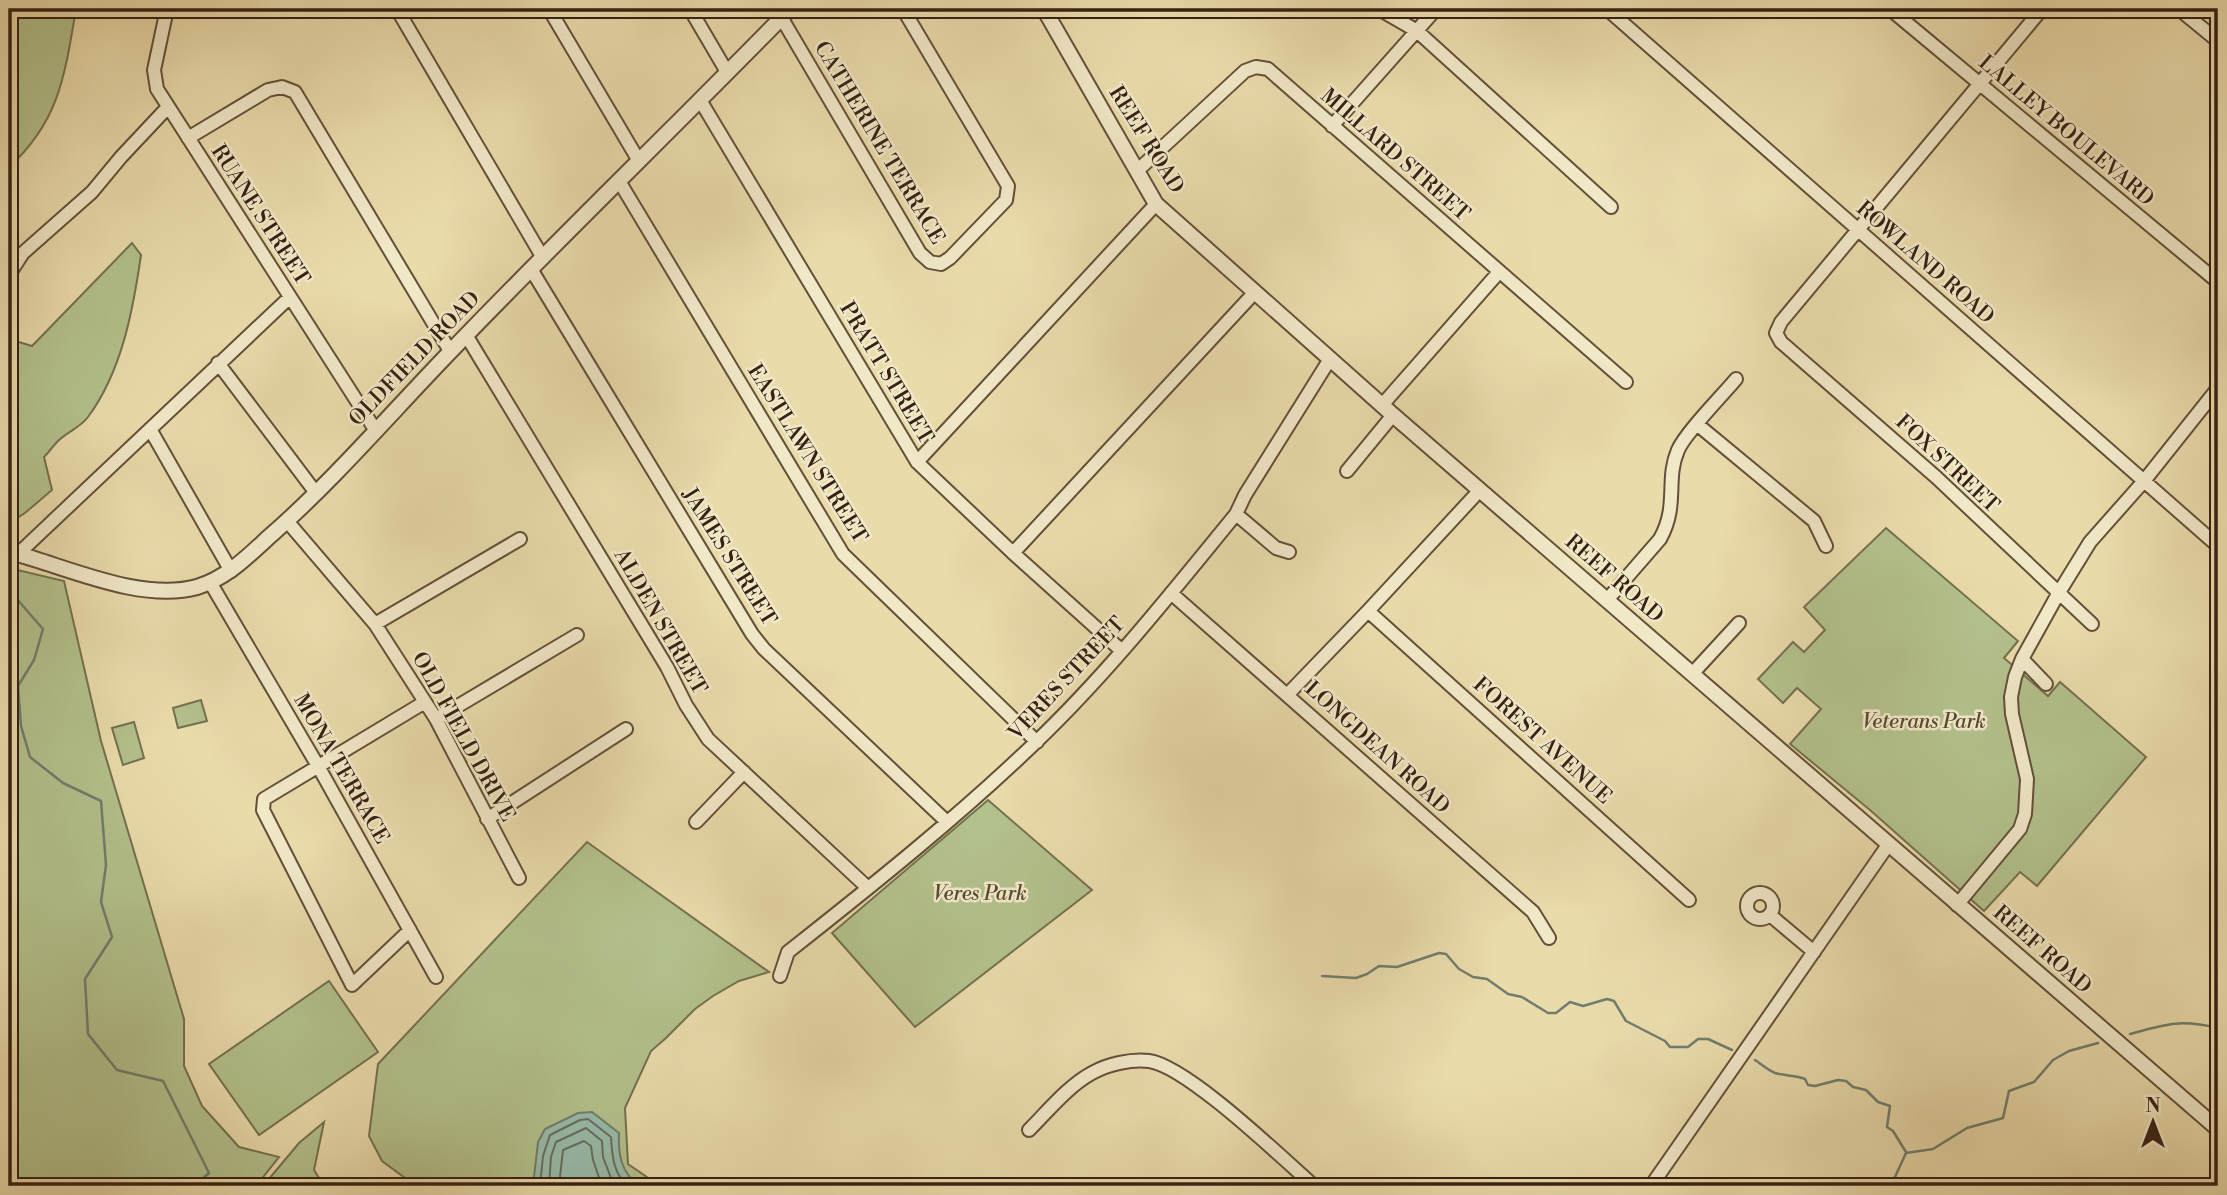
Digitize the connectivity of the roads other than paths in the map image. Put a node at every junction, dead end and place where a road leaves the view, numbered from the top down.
1 (167, 9) edge
2 (397, 9) edge
3 (549, 9) edge
4 (690, 9) edge
5 (903, 9) edge
6 (1044, 9) edge
7 (1379, 9) edge
8 (1437, 9) edge
9 (1607, 9) edge
10 (1890, 9) edge
11 (2042, 9) edge
12 (2179, 9) edge
13 (785, 13) edge
14 (1417, 31) junction
15 (2218, 41) edge
16 (727, 72) junction
17 (1979, 84) junction
18 (699, 100) junction
19 (167, 108) junction
20 (1332, 126) junction
21 (188, 138) junction
22 (639, 161) junction
23 (1137, 171) junction
24 (619, 181) junction
25 (1156, 204) junction
26 (1611, 207) dead end
27 (1858, 230) junction
28 (542, 258) junction
29 (531, 269) junction
30 (1499, 272) junction
31 (10, 273) edge
32 (2218, 282) edge
33 (1255, 292) junction
34 (290, 297) junction
35 (466, 335) junction
36 (450, 351) junction
37 (1329, 359) junction
38 (218, 363) junction
39 (1736, 379) dead end
40 (1626, 382) dead end
41 (2218, 388) edge
42 (1388, 409) junction
43 (1698, 425) junction
44 (150, 429) junction
45 (376, 431) junction
46 (917, 461) junction
47 (1347, 471) dead end
48 (2144, 481) junction
49 (1480, 490) junction
50 (316, 493) junction
51 (1236, 514) junction
52 (287, 521) junction
53 (520, 539) dead end
54 (1826, 546) dead end
55 (2218, 547) edge
56 (1289, 552) dead end
57 (12, 553) edge
58 (1013, 553) junction
59 (231, 571) junction
60 (210, 582) junction
61 (1171, 593) junction
62 (2058, 594) junction
63 (1607, 600) junction
64 (1368, 611) junction
65 (1738, 623) dead end
66 (375, 624) junction
67 (2092, 624) dead end
68 (577, 635) dead end
69 (1122, 651) junction
70 (2022, 659) junction
71 (1692, 674) junction
72 (2046, 684) dead end
73 (1288, 694) junction
74 (425, 702) junction
75 (436, 719) junction
76 (626, 729) dead end
77 (1037, 742) junction
78 (318, 766) junction
79 (744, 772) junction
80 (487, 819) junction
81 (696, 822) dead end
82 (947, 822) junction
83 (1888, 845) junction
84 (519, 878) dead end
85 (869, 888) junction
86 (1689, 900) dead end
87 (1957, 905) junction
88 (1770, 915) dead end
89 (410, 930) junction
90 (1549, 938) dead end
91 (1814, 952) junction
92 (780, 976) dead end
93 (436, 977) dead end
94 (2218, 1129) edge
95 (1028, 1130) dead end
96 (1314, 1186) edge
97 (1651, 1186) edge

1 - 19 street, RUANE STREET
2 - 28 street
3 - 22 street
4 - 16 street
5 - 13 street, CATHERINE TERRACE
6 - 23 street, REEF ROAD
7 - 14 street
8 - 14 street
9 - 27 street, ROWLAND ROAD
10 - 17 street, LALLEY BOULEVARD
11 - 17 street
12 - 15 street
13 - 16 street, OLDFIELD ROAD
14 - 20 street
14 - 26 street
16 - 18 street, OLDFIELD ROAD
17 - 27 street
17 - 32 street, LALLEY BOULEVARD
18 - 22 street, OLDFIELD ROAD
18 - 46 street, PRATT STREET
19 - 21 street, RUANE STREET
19 - 31 street
20 - 23 street, MILLARD STREET
20 - 30 street, MILLARD STREET
21 - 34 street, RUANE STREET
21 - 36 street
22 - 24 street, OLDFIELD ROAD
23 - 25 street, REEF ROAD
24 - 28 street, OLDFIELD ROAD
24 - 77 street, EASTLAWN STREET
25 - 33 street, REEF ROAD
25 - 46 street
27 - 48 street, ROWLAND ROAD
27 - 62 street, FOX STREET
28 - 29 street, OLDFIELD ROAD
29 - 35 street, OLDFIELD ROAD
29 - 82 street, JAMES STREET
30 - 40 street, MILLARD STREET
30 - 42 street
33 - 37 street, REEF ROAD
33 - 58 street
34 - 38 street
34 - 45 street, RUANE STREET
35 - 36 street, OLDFIELD ROAD
35 - 79 street, ALDEN STREET
36 - 45 street, OLDFIELD ROAD
37 - 42 street, REEF ROAD
37 - 51 street, VERES STREET
38 - 44 street
38 - 50 street
39 - 43 street
41 - 48 street
42 - 47 street
42 - 49 street, REEF ROAD
43 - 54 street
43 - 63 street
44 - 57 street
44 - 59 street
45 - 50 street, OLDFIELD ROAD
46 - 58 street, PRATT STREET
48 - 55 street, ROWLAND ROAD
48 - 62 street
49 - 63 street, REEF ROAD
49 - 64 street
50 - 52 street, OLDFIELD ROAD
51 - 56 street
51 - 61 street, VERES STREET
52 - 59 street, OLDFIELD ROAD
52 - 66 street, OLD FIELD DRIVE
53 - 66 street
57 - 60 street, OLDFIELD ROAD
58 - 69 street, PRATT STREET
59 - 60 street, OLDFIELD ROAD
60 - 78 street, MONA TERRACE
61 - 69 street, VERES STREET
61 - 73 street, LONGDEAN ROAD
62 - 67 street, FOX STREET
62 - 70 street
63 - 71 street, REEF ROAD
64 - 73 street
64 - 86 street, FOREST AVENUE
65 - 71 street
66 - 74 street, OLD FIELD DRIVE
68 - 75 street
69 - 77 street, VERES STREET
70 - 72 street
70 - 87 street
71 - 83 street, REEF ROAD
73 - 90 street, LONGDEAN ROAD
74 - 75 street, OLD FIELD DRIVE
74 - 78 street
75 - 80 street, OLD FIELD DRIVE
76 - 80 street
77 - 82 street, VERES STREET
78 - 89 street, MONA TERRACE
78 - 89 street
79 - 81 street
79 - 85 street, ALDEN STREET
80 - 84 street, OLD FIELD DRIVE
82 - 85 street, VERES STREET
83 - 87 street, REEF ROAD
83 - 91 street
85 - 92 street, VERES STREET
87 - 94 street, REEF ROAD
88 - 91 street
89 - 93 street, MONA TERRACE
91 - 97 street
95 - 96 street

